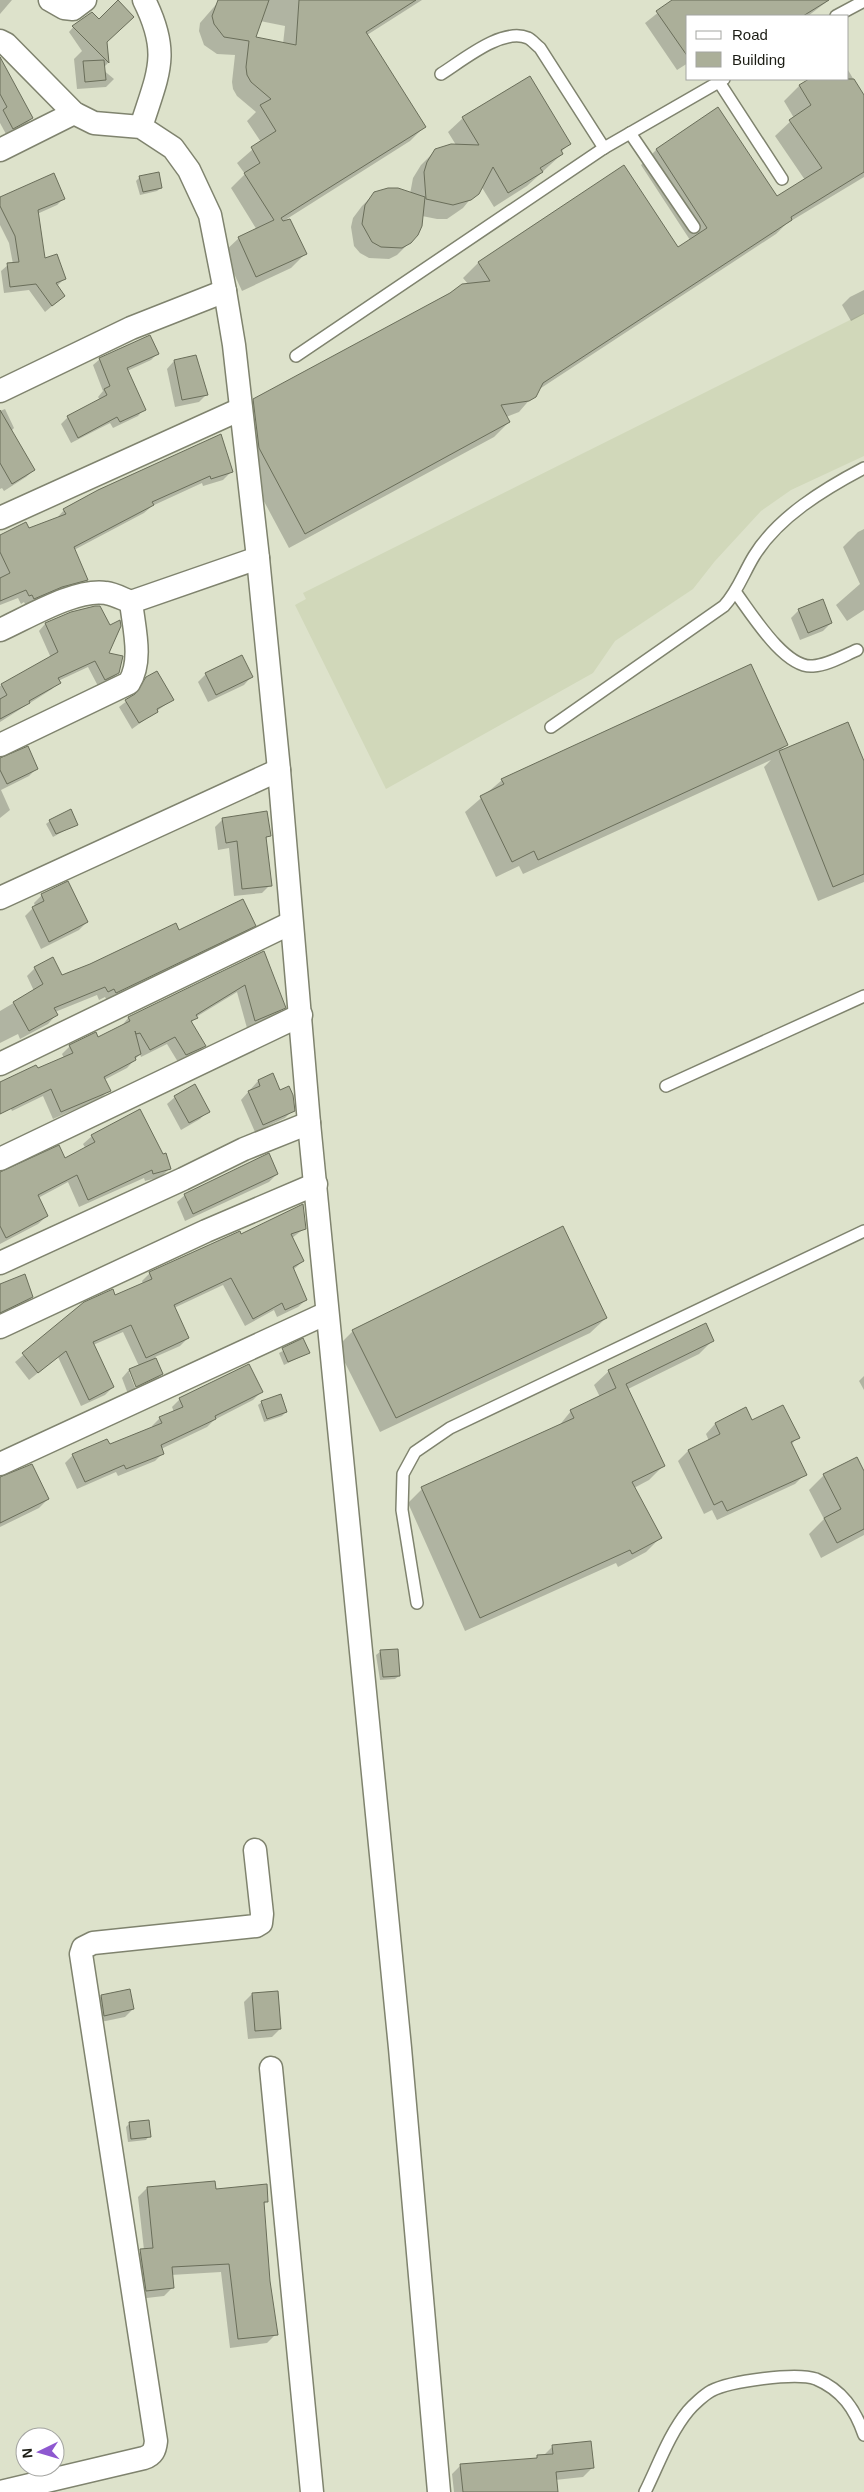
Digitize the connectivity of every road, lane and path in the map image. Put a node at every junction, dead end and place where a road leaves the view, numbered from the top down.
1 (50, 0) edge
2 (85, 0) edge
3 (144, 0) edge
4 (864, 1) edge
5 (838, 15) edge
6 (0, 41) edge
7 (441, 74) dead end
8 (721, 80) edge
9 (74, 113) junction
10 (141, 127) junction
11 (630, 132) junction
12 (604, 148) junction
13 (0, 150) edge
14 (782, 179) dead end
15 (694, 227) dead end
16 (225, 290) junction
17 (296, 356) dead end
18 (0, 391) edge
19 (241, 409) junction
20 (864, 468) edge
21 (0, 518) edge
22 (258, 558) junction
23 (736, 593) junction
24 (131, 602) junction
25 (0, 630) edge
26 (857, 650) dead end
27 (551, 727) dead end
28 (0, 745) edge
29 (279, 770) junction
30 (0, 898) edge
31 (291, 923) junction
32 (864, 996) edge
33 (300, 1015) junction
34 (0, 1064) edge
35 (666, 1086) dead end
36 (309, 1123) junction
37 (0, 1159) edge
38 (316, 1184) junction
39 (864, 1231) edge
40 (0, 1263) edge
41 (327, 1312) junction
42 (0, 1327) edge
43 (0, 1464) edge
44 (418, 1603) dead end
45 (255, 1850) dead end
46 (271, 2068) dead end
47 (864, 2435) edge
48 (0, 2492) edge
49 (312, 2492) edge
50 (439, 2492) edge
51 (645, 2492) edge

1 - 2 street
3 - 10 street
4 - 5 lane
6 - 9 street
7 - 12 lane
8 - 11 lane
8 - 14 lane
9 - 10 street
9 - 13 street
10 - 16 street
11 - 12 lane
11 - 15 lane
12 - 17 lane
16 - 18 street
16 - 19 street
19 - 21 street
19 - 22 street
20 - 23 lane
22 - 24 street
22 - 29 street
23 - 26 lane
23 - 27 lane
24 - 25 street
24 - 28 street
29 - 30 street
29 - 31 street
31 - 33 street
31 - 34 street
32 - 35 lane
33 - 36 street
33 - 37 street
36 - 38 street
36 - 40 street
38 - 41 street
38 - 42 street
39 - 44 lane
41 - 43 street
41 - 50 street
45 - 48 street
46 - 49 street
47 - 51 lane

